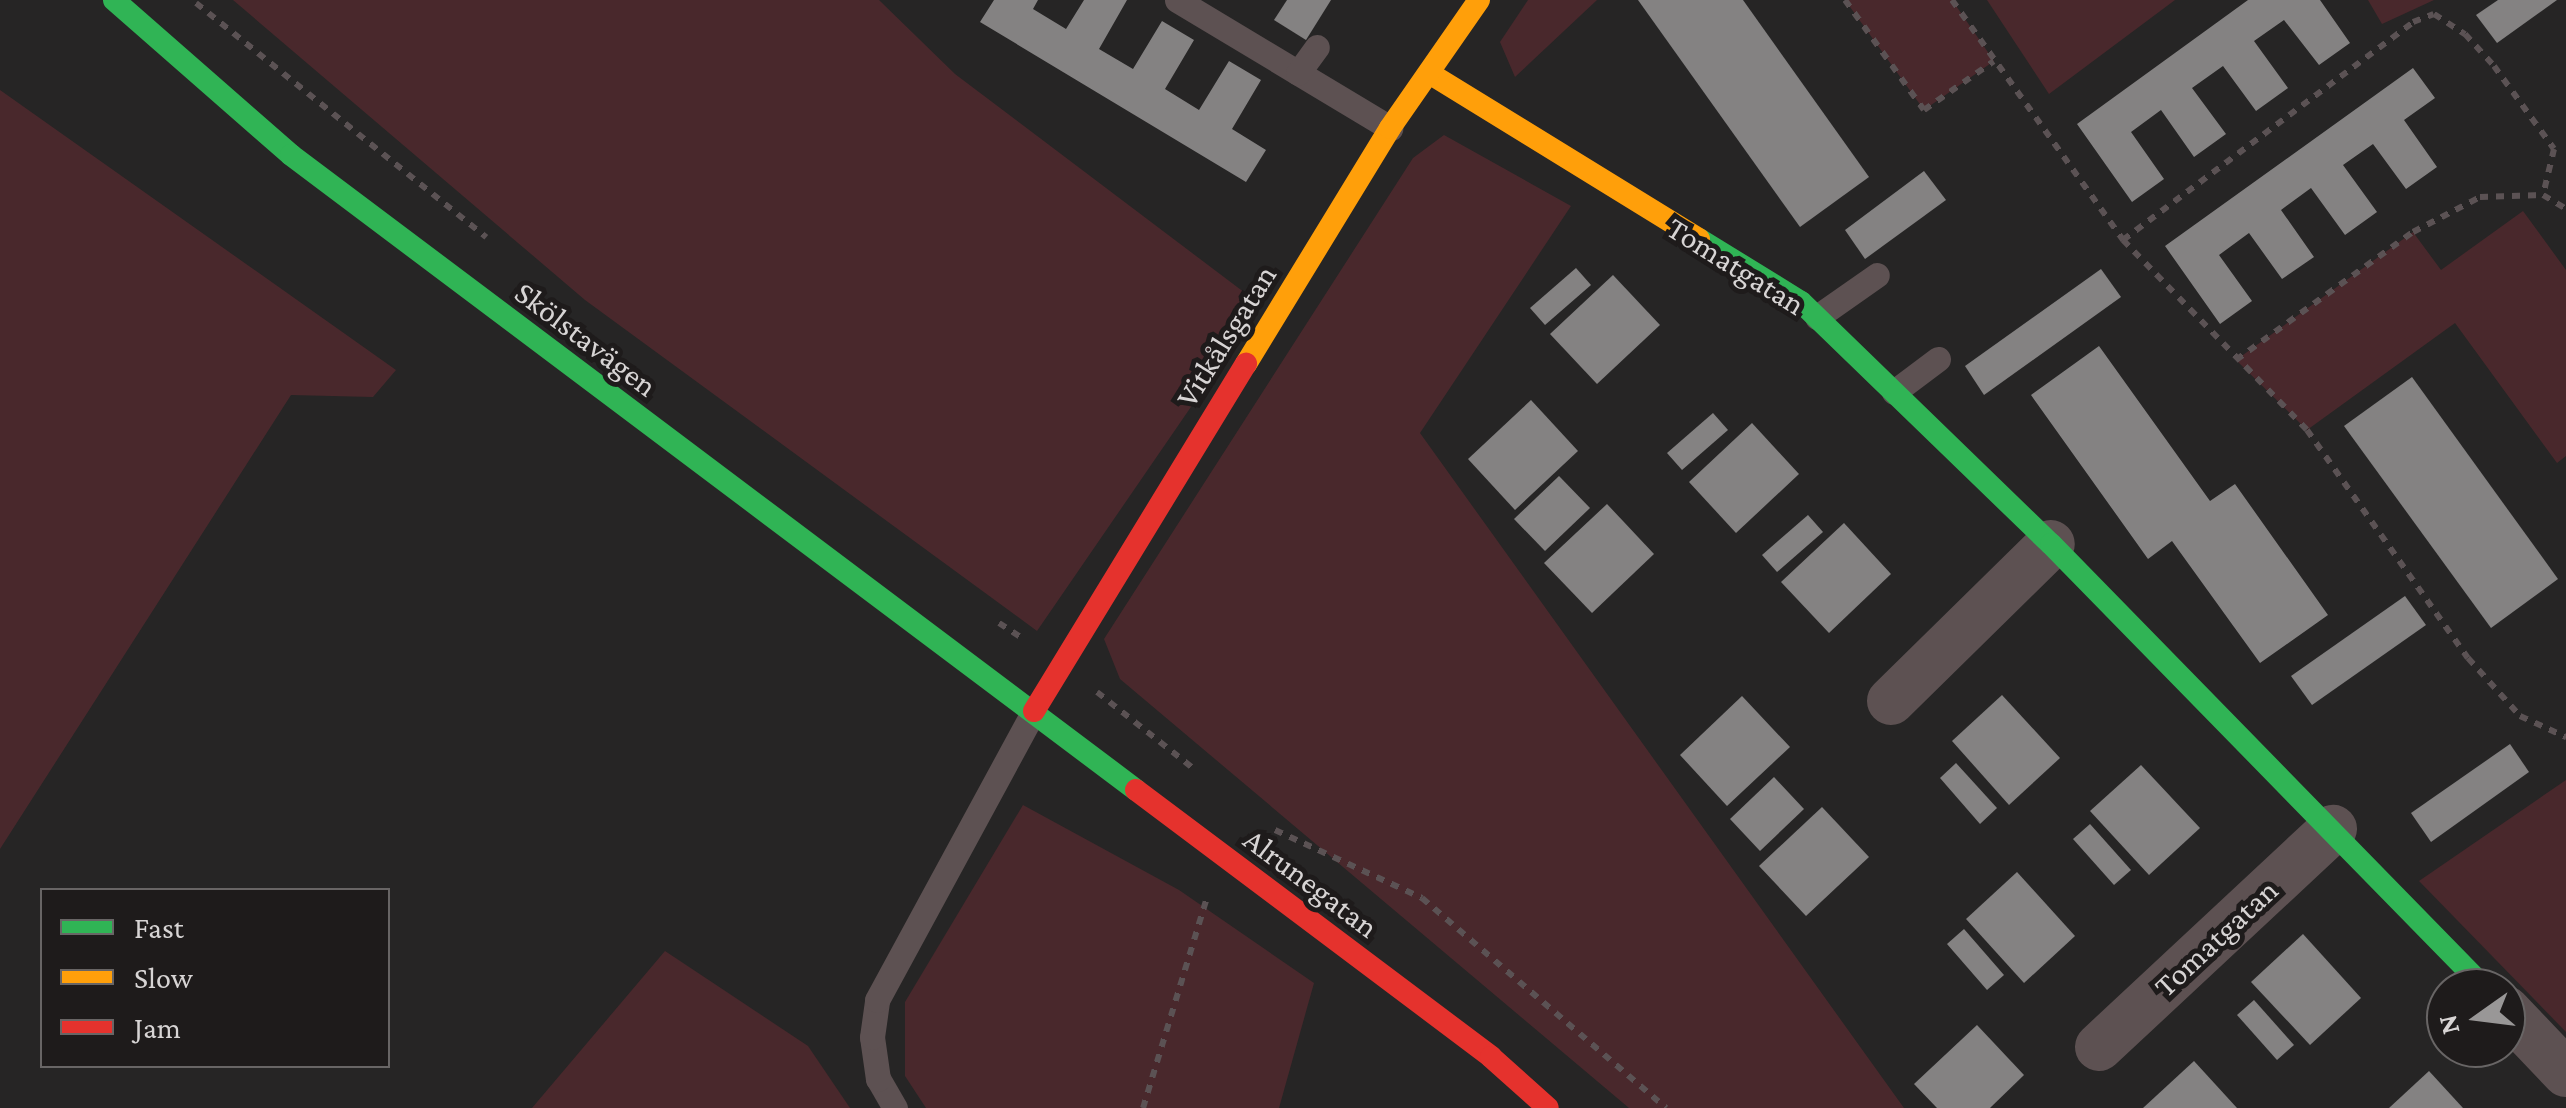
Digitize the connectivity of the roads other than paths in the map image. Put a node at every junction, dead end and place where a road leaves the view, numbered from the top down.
1 (114, 0) edge
2 (1177, 0) edge
3 (1479, 0) edge
4 (1317, 47) dead end
5 (1298, 73) junction
6 (1429, 73) junction
7 (1390, 128) junction
8 (1877, 275) dead end
9 (1817, 318) junction
10 (1938, 359) dead end
11 (1894, 392) junction
12 (2051, 544) junction
13 (1891, 701) dead end
14 (1034, 711) junction
15 (2333, 829) junction
16 (2466, 968) edge
17 (2526, 1031) edge
18 (2099, 1048) dead end
19 (2566, 1073) edge
20 (894, 1108) edge
21 (1548, 1108) edge

1 - 14 street, Skölstavägen
2 - 5 lane
3 - 6 street, Vitkålsgatan
4 - 5 lane
5 - 7 lane
6 - 7 street, Vitkålsgatan
6 - 9 street, Tomatgatan
7 - 14 street, Vitkålsgatan
8 - 9 lane
9 - 11 street, Tomatgatan
10 - 11 lane
11 - 12 street, Tomatgatan
12 - 13 street
12 - 15 street, Tomatgatan
14 - 20 lane
14 - 21 street, Alrunegatan
15 - 16 street, Tomatgatan
15 - 18 street, Tomatgatan
17 - 19 street

